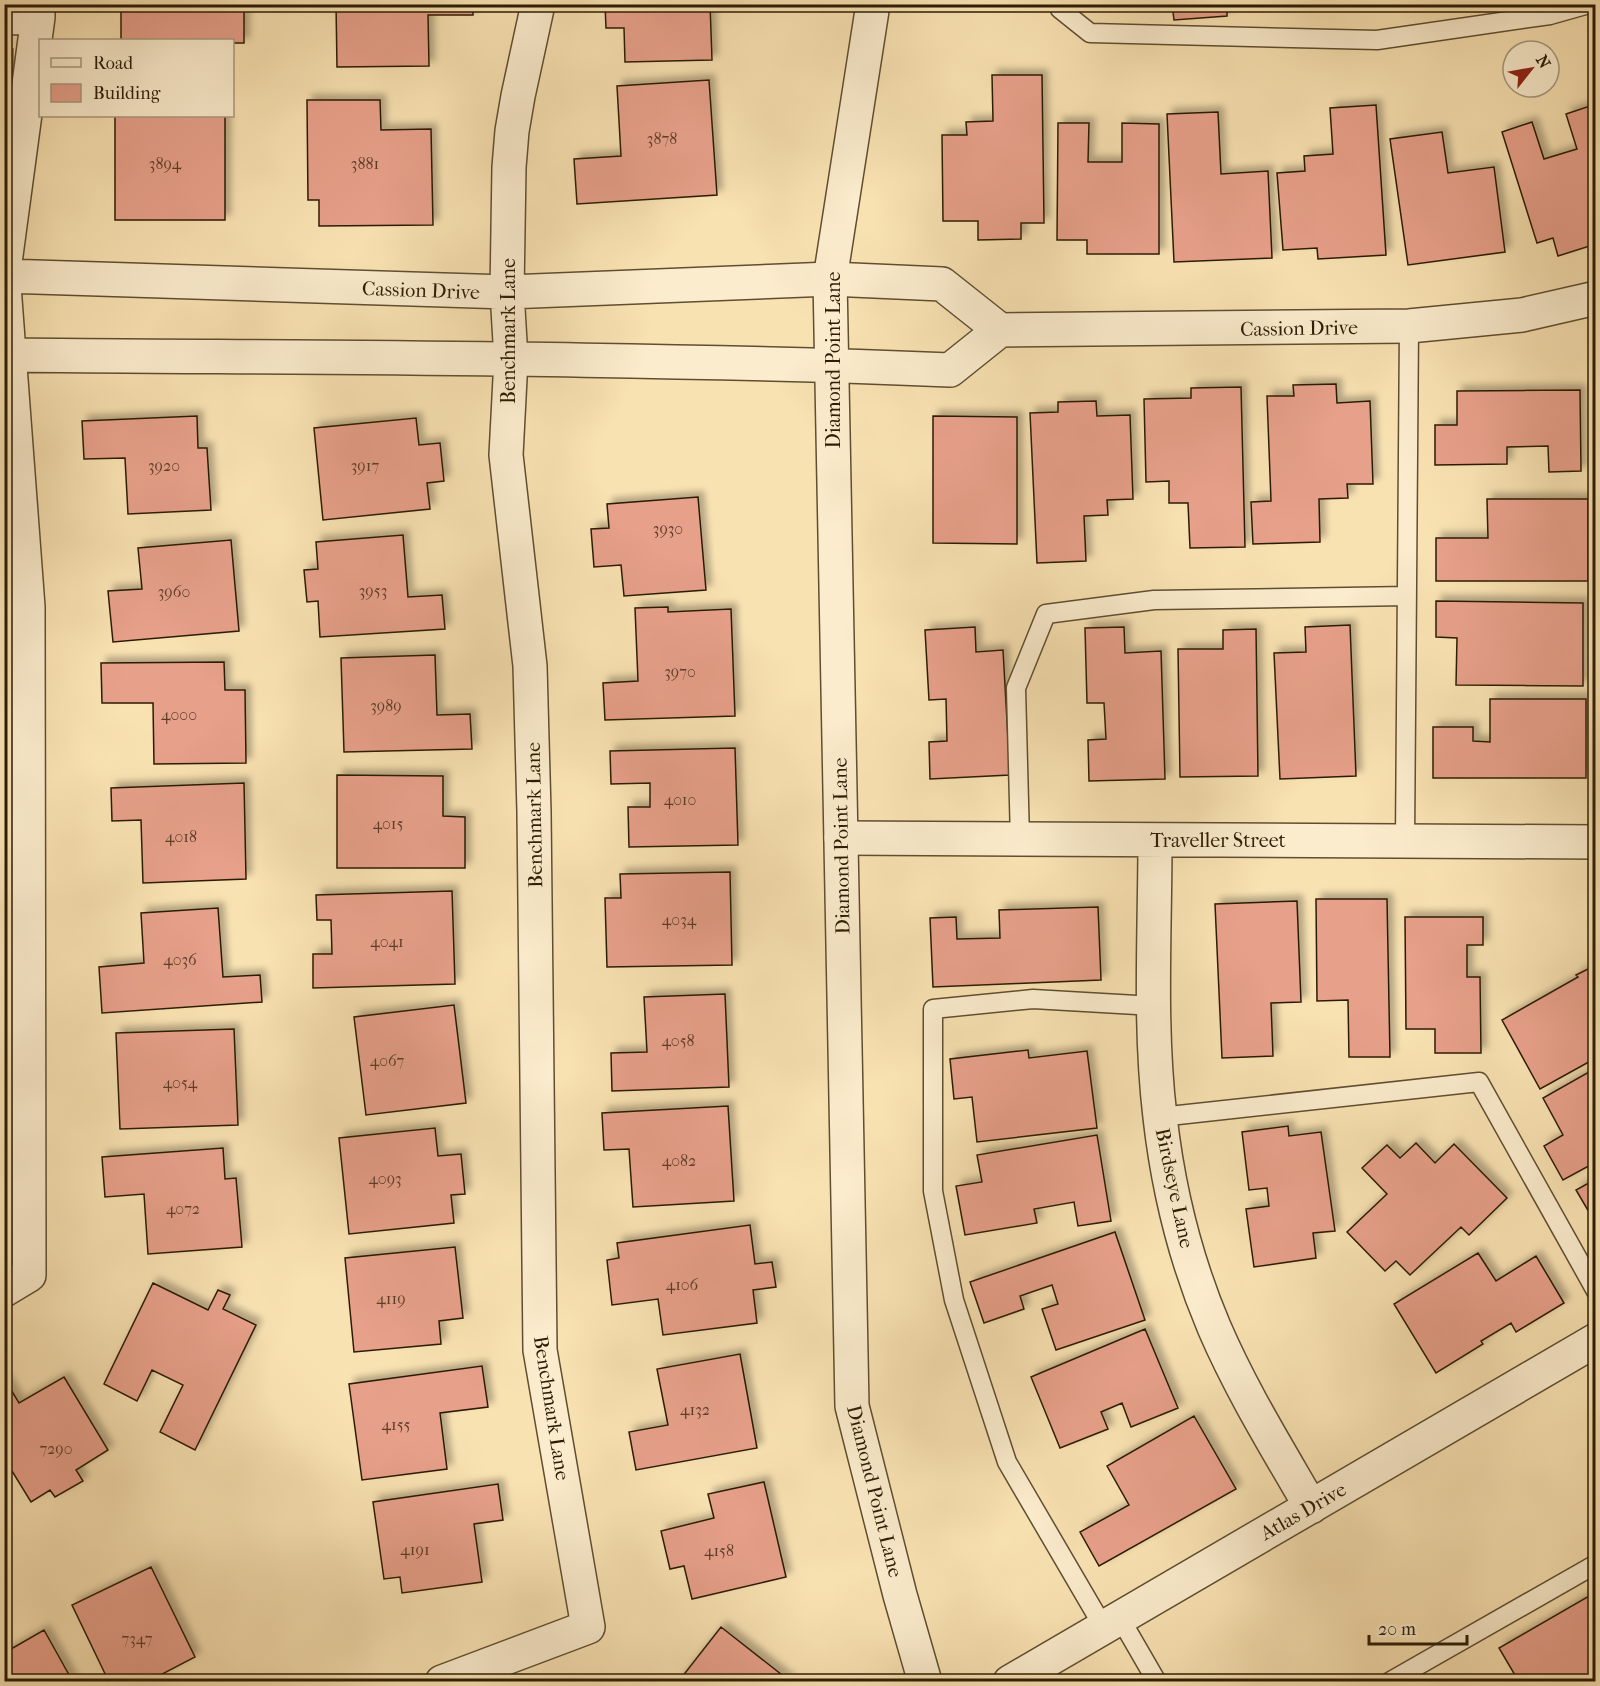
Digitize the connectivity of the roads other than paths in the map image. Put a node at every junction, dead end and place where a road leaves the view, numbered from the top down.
1 (538, 4) edge
2 (873, 4) edge
3 (1060, 4) edge
4 (1589, 4) edge
5 (38, 11) edge
6 (4, 18) edge
7 (4, 270) edge
8 (4, 276) edge
9 (830, 279) junction
10 (4, 286) edge
11 (507, 292) junction
12 (1596, 298) edge
13 (1409, 326) junction
14 (1000, 330) junction
15 (10, 355) junction
16 (511, 359) junction
17 (831, 365) junction
18 (1407, 596) junction
19 (16, 608) edge
20 (841, 838) junction
21 (1020, 840) junction
22 (1155, 840) junction
23 (1405, 841) junction
24 (1596, 842) edge
25 (1154, 1006) junction
26 (1160, 1117) junction
27 (17, 1282) edge
28 (1596, 1292) edge
29 (1596, 1340) edge
30 (1311, 1507) junction
31 (1596, 1564) edge
32 (1112, 1623) junction
33 (442, 1682) edge
34 (926, 1682) edge
35 (1010, 1682) edge
36 (1157, 1682) edge
37 (1389, 1682) edge

1 - 11 street, Benchmark Lane
2 - 9 street, Diamond Point Lane
3 - 4 lane
5 - 6 street
5 - 7 street
8 - 11 street, Cassion Drive
9 - 11 street, Cassion Drive
9 - 14 street, Cassion Drive
9 - 17 street, Diamond Point Lane
10 - 15 street
11 - 16 street, Benchmark Lane
12 - 13 street, Cassion Drive
13 - 14 street, Cassion Drive
13 - 18 lane
14 - 17 street
15 - 16 street
15 - 19 street
16 - 17 street
16 - 33 street, Benchmark Lane
17 - 20 street, Diamond Point Lane
18 - 21 lane
18 - 23 lane
19 - 27 street
20 - 21 street, Traveller Street
20 - 34 street, Diamond Point Lane
21 - 22 street, Traveller Street
22 - 23 street, Traveller Street
22 - 25 street, Birdseye Lane
23 - 24 street, Traveller Street
25 - 26 street, Birdseye Lane
25 - 32 lane
26 - 28 lane
26 - 30 street, Birdseye Lane
29 - 30 street, Atlas Drive
30 - 32 street, Atlas Drive
31 - 37 lane
32 - 35 street, Atlas Drive
32 - 36 lane

